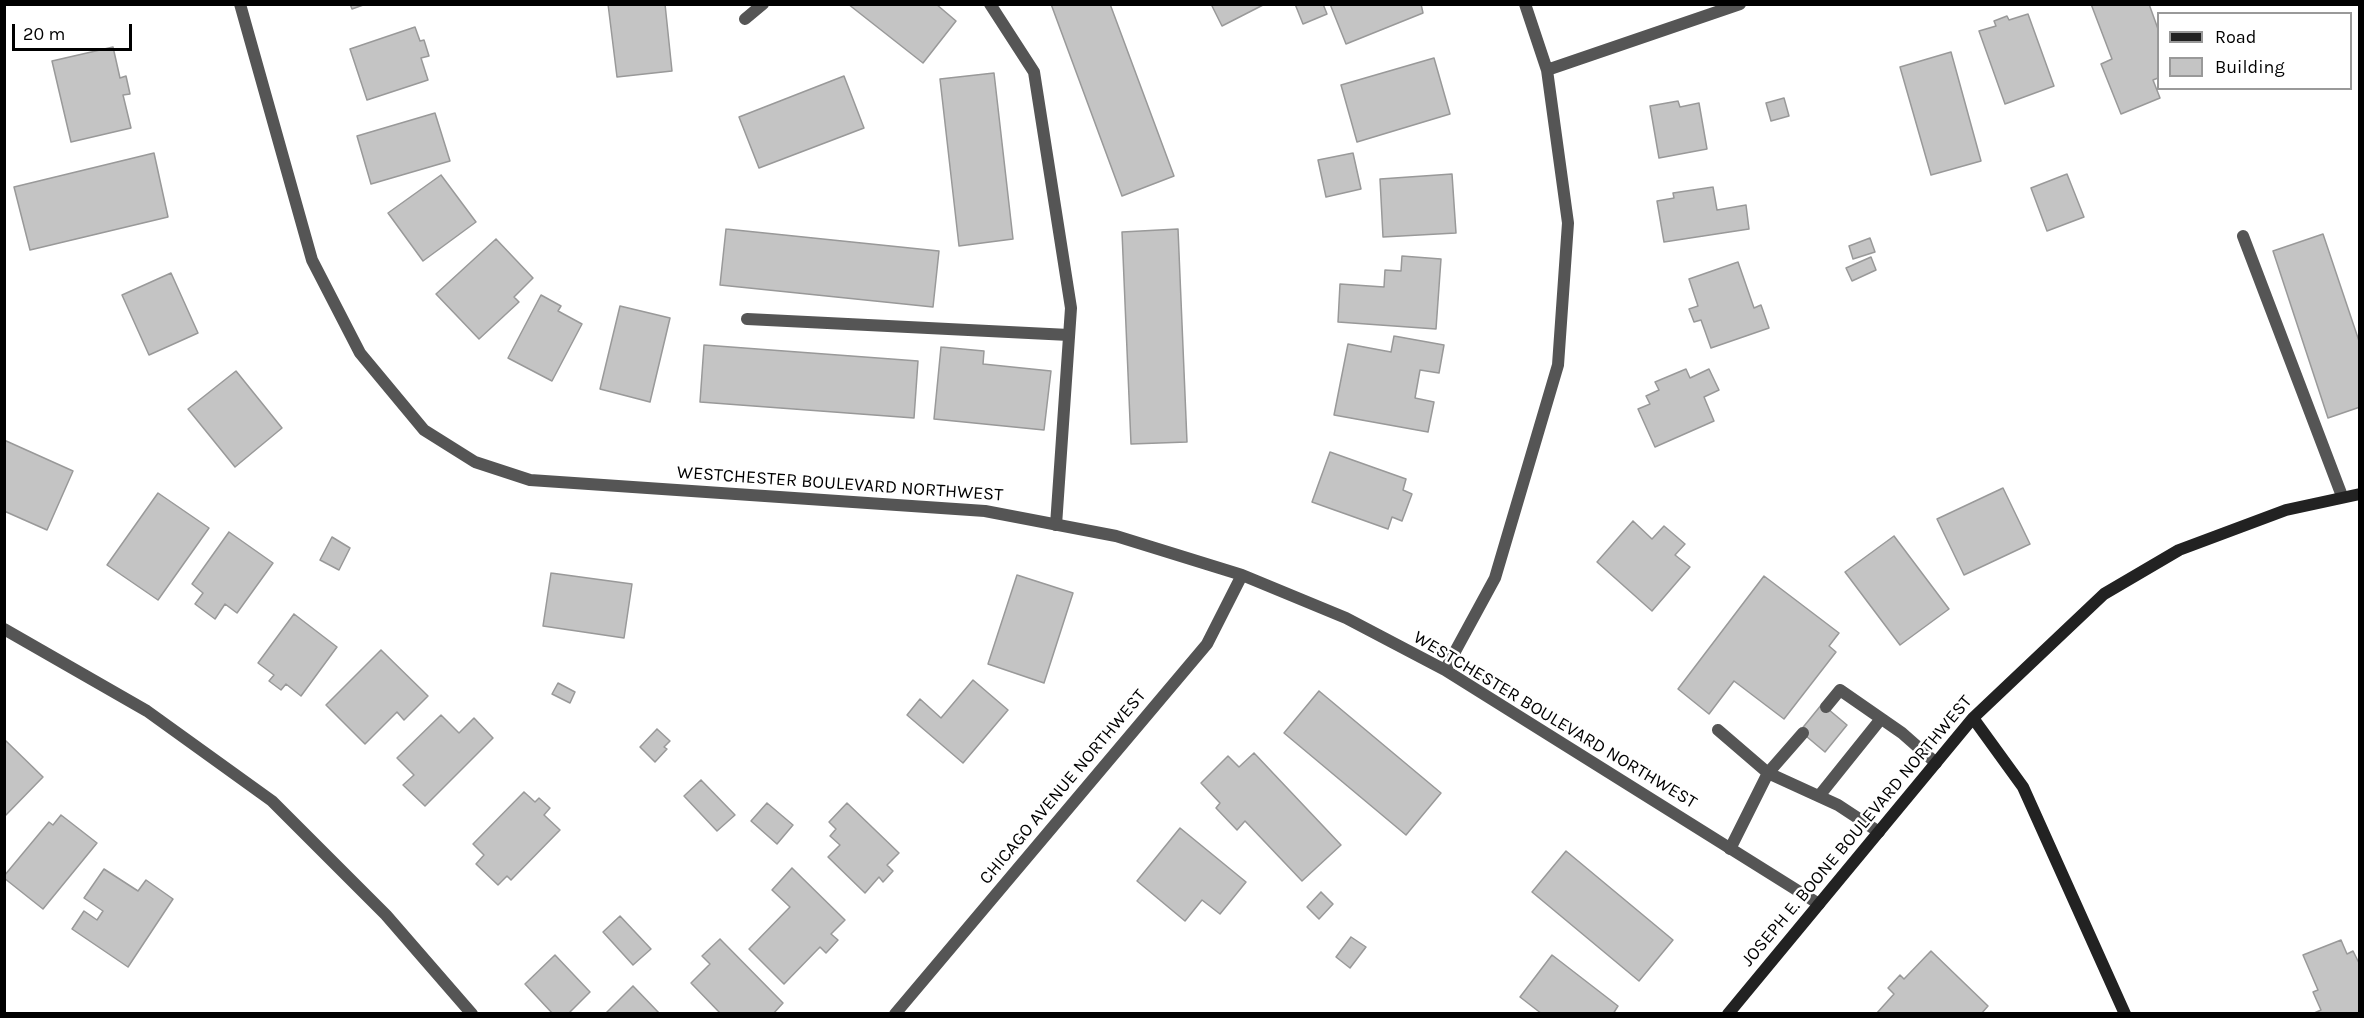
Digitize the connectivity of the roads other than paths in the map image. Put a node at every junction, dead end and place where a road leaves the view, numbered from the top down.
1 (240, 4) edge
2 (763, 4) edge
3 (990, 4) edge
4 (1525, 4) edge
5 (1740, 4) edge
6 (745, 19) dead end
7 (1546, 70) junction
8 (2243, 236) dead end
9 (747, 319) dead end
10 (1069, 335) junction
11 (2360, 494) edge
12 (2342, 496) junction
13 (1056, 525) junction
14 (1242, 574) junction
15 (4, 629) edge
16 (1445, 670) junction
17 (1826, 707) dead end
18 (1973, 718) junction
19 (1880, 720) junction
20 (1718, 730) dead end
21 (1803, 734) dead end
22 (1936, 763) junction
23 (1768, 773) junction
24 (1819, 796) junction
25 (1879, 832) junction
26 (1730, 849) junction
27 (1819, 904) junction
28 (472, 1014) edge
29 (895, 1014) edge
30 (1728, 1014) edge
31 (2125, 1014) edge

1 - 13 street, WESTCHESTER BOULEVARD NORTHWEST
2 - 6 street
3 - 10 street
4 - 7 street
5 - 7 street
7 - 16 street
8 - 12 street
9 - 10 street
10 - 13 street
11 - 12 main road, JOSEPH E. BOONE BOULEVARD NORTHWEST
12 - 18 main road, JOSEPH E. BOONE BOULEVARD NORTHWEST
13 - 14 street, WESTCHESTER BOULEVARD NORTHWEST
14 - 16 street, WESTCHESTER BOULEVARD NORTHWEST
14 - 29 street, CHICAGO AVENUE NORTHWEST
15 - 28 street
16 - 26 street, WESTCHESTER BOULEVARD NORTHWEST
17 - 19 street
18 - 22 main road, JOSEPH E. BOONE BOULEVARD NORTHWEST
18 - 31 main road
19 - 22 street
19 - 24 street
20 - 23 street
21 - 23 street
22 - 25 main road, JOSEPH E. BOONE BOULEVARD NORTHWEST
23 - 24 street
23 - 26 street
24 - 25 street
25 - 27 main road, JOSEPH E. BOONE BOULEVARD NORTHWEST
26 - 27 street, WESTCHESTER BOULEVARD NORTHWEST
27 - 30 main road, JOSEPH E. BOONE BOULEVARD NORTHWEST

